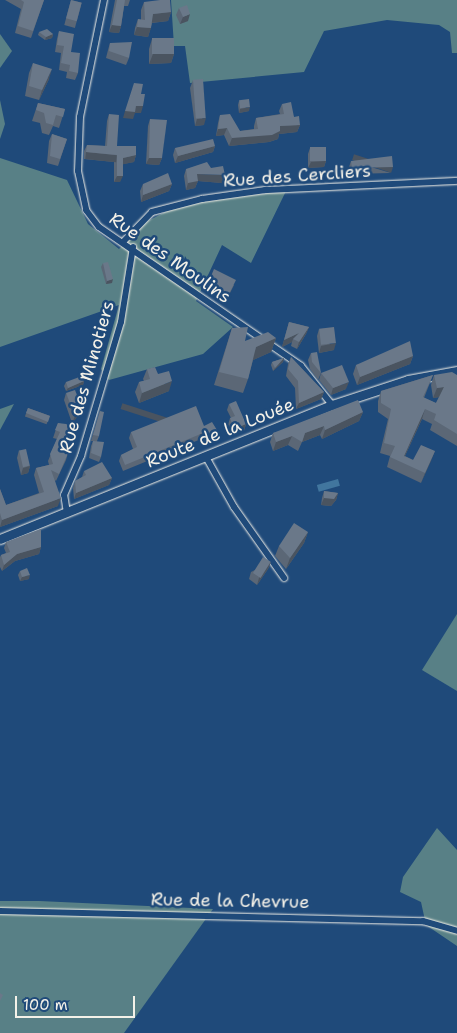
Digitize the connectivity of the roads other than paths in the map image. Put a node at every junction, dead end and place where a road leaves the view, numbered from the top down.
1 (104, 0) edge
2 (457, 181) edge
3 (124, 241) junction
4 (133, 248) junction
5 (457, 371) edge
6 (332, 405) junction
7 (206, 457) junction
8 (67, 513) junction
9 (0, 539) edge
10 (284, 578) dead end
11 (0, 911) edge
12 (457, 931) edge

1 - 3 street, Rue des Moulins
2 - 3 street, Rue des Cercliers
3 - 4 street, Rue des Moulins
4 - 6 street, Rue des Moulins
4 - 8 street, Rue des Minotiers
5 - 6 main road, Route de la Louée
6 - 7 main road, Route de la Louée
7 - 8 main road, Route de la Louée
7 - 10 street
8 - 9 main road, Route de la Louée
11 - 12 street, Rue de la Chevrue

